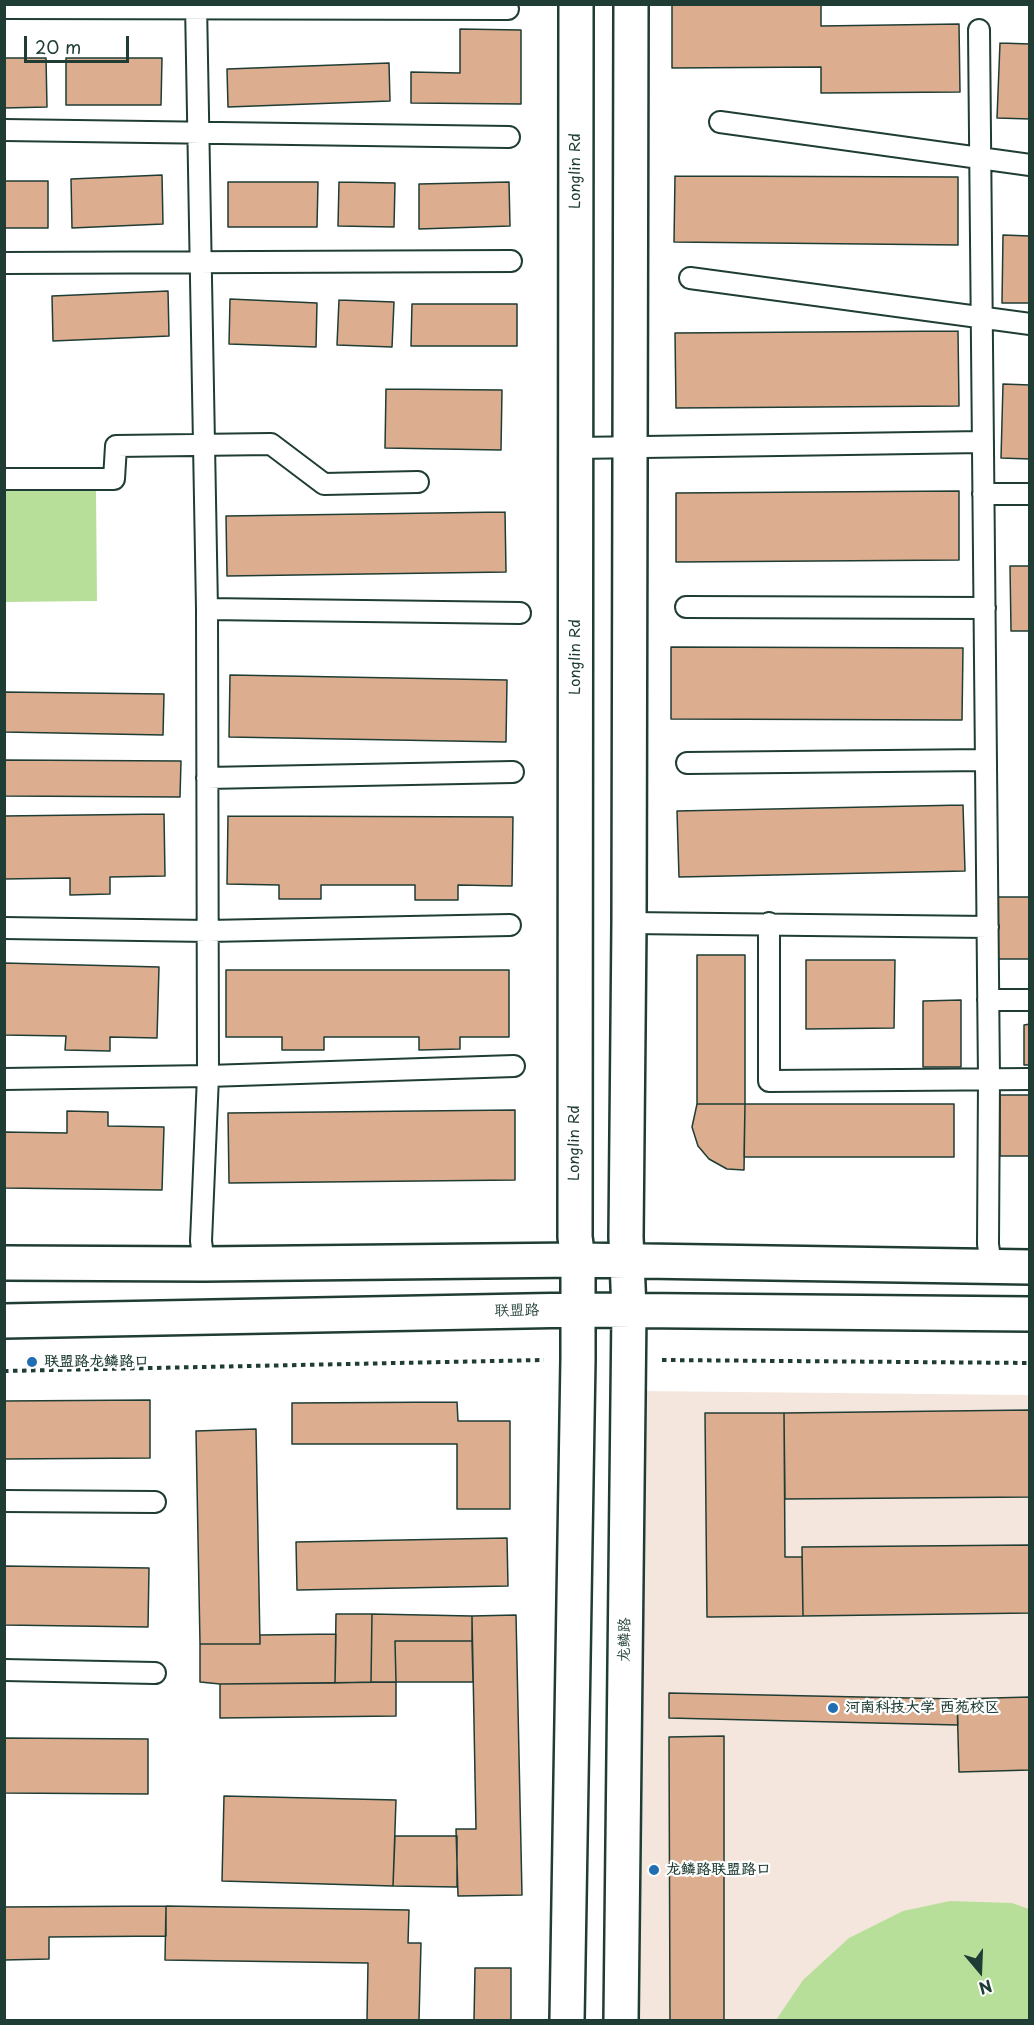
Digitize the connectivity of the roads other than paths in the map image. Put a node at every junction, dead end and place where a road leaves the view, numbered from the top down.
1 (576, 4) edge
2 (631, 4) edge
3 (196, 7) edge
4 (4, 8) edge
5 (508, 9) dead end
6 (979, 30) dead end
7 (720, 122) dead end
8 (4, 130) edge
9 (198, 132) junction
10 (509, 137) dead end
11 (980, 158) junction
12 (1029, 165) edge
13 (511, 261) dead end
14 (201, 262) junction
15 (4, 263) edge
16 (690, 278) dead end
17 (982, 318) junction
18 (1029, 324) edge
19 (983, 442) junction
20 (204, 445) junction
21 (629, 447) junction
22 (576, 448) junction
23 (4, 478) edge
24 (418, 482) dead end
25 (983, 494) junction
26 (1029, 494) edge
27 (686, 607) dead end
28 (985, 608) junction
29 (207, 609) junction
30 (520, 613) dead end
31 (986, 760) junction
32 (687, 763) dead end
33 (513, 772) dead end
34 (207, 778) junction
35 (629, 923) junction
36 (769, 923) junction
37 (510, 925) dead end
38 (988, 927) junction
39 (4, 928) edge
40 (208, 931) junction
41 (988, 1000) junction
42 (1029, 1000) edge
43 (514, 1066) dead end
44 (208, 1076) junction
45 (4, 1079) edge
46 (1029, 1079) edge
47 (989, 1080) junction
48 (578, 1260) junction
49 (628, 1260) junction
50 (4, 1263) edge
51 (204, 1264) junction
52 (991, 1266) junction
53 (1029, 1267) edge
54 (577, 1310) junction
55 (629, 1310) junction
56 (1029, 1314) edge
57 (4, 1321) edge
58 (4, 1501) edge
59 (155, 1502) dead end
60 (4, 1670) edge
61 (155, 1673) dead end
62 (567, 2020) edge
63 (621, 2020) edge

1 - 22 main road, Longlin Rd
2 - 21 main road
3 - 4 lane
3 - 5 lane
3 - 9 lane
6 - 11 lane
7 - 11 lane
8 - 9 lane
9 - 10 lane
9 - 14 lane
11 - 12 lane
11 - 17 lane
13 - 14 lane
14 - 15 lane
14 - 20 lane
16 - 17 lane
17 - 18 lane
17 - 19 lane
19 - 21 lane
19 - 25 lane
20 - 23 lane
20 - 24 lane
20 - 29 lane
21 - 22 lane
21 - 35 main road
22 - 48 main road, Longlin Rd
25 - 26 lane
25 - 28 lane
27 - 28 lane
28 - 31 lane
29 - 30 lane
29 - 34 lane
31 - 32 lane
31 - 38 lane
33 - 34 lane
34 - 40 lane
35 - 36 lane
35 - 49 main road
36 - 38 lane
36 - 47 lane
37 - 40 lane
38 - 41 lane
39 - 40 lane
40 - 44 lane
41 - 42 lane
41 - 47 lane
43 - 44 lane
44 - 45 lane
44 - 51 lane
46 - 47 lane
47 - 52 lane
48 - 49 main road
48 - 51 main road
48 - 54 main road, Longlin Rd
49 - 52 main road
49 - 55 main road, 龙鳞路
50 - 51 main road
52 - 53 main road
54 - 55 main road, 联盟路
54 - 57 main road, 联盟路
54 - 62 main road
55 - 56 main road, 联盟路
55 - 63 main road, 龙鳞路
58 - 59 lane
60 - 61 lane

